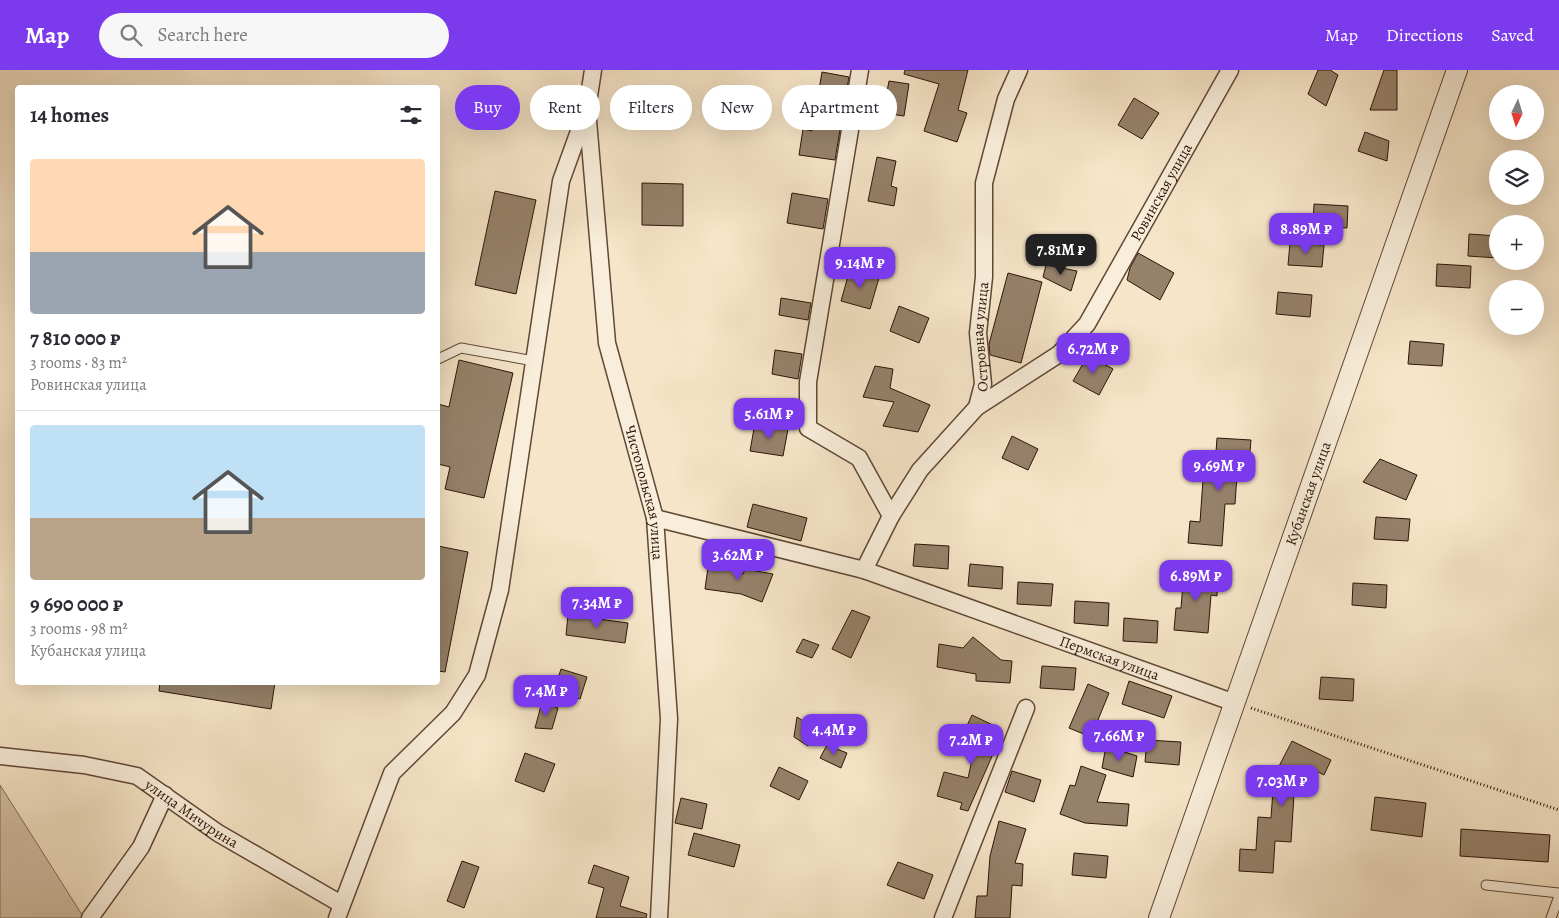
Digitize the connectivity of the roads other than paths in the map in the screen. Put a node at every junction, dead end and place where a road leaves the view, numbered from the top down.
1 (593, 70) edge
2 (860, 70) edge
3 (1019, 70) edge
4 (1230, 70) edge
5 (1457, 70) edge
6 (591, 85) edge
7 (579, 130) edge
8 (589, 130) edge
9 (440, 358) edge
10 (534, 361) junction
11 (977, 407) junction
12 (891, 516) junction
13 (656, 518) junction
14 (864, 570) junction
15 (1234, 703) junction
16 (1026, 708) dead end
17 (0, 756) edge
18 (165, 795) junction
19 (1486, 885) dead end
20 (1559, 895) edge
21 (339, 911) edge
22 (90, 918) edge
23 (659, 918) edge
24 (943, 918) edge
25 (1160, 918) edge
26 (1551, 918) edge

1 - 6 street, Чистопольская улица
2 - 12 street
3 - 11 street, Островная улица
4 - 11 street, Ровинская улица
5 - 15 street, Кубанская улица
7 - 10 street
8 - 13 street, Чистопольская улица
9 - 10 lane
10 - 21 street
11 - 12 street, Островная улица
12 - 14 street, Островная улица
13 - 14 street, Пермская улица
13 - 23 street, Чистопольская улица
14 - 15 street, Пермская улица
15 - 25 street, Кубанская улица
16 - 24 street
17 - 18 street, улица Мичурина
18 - 21 street, улица Мичурина
18 - 22 street
19 - 20 lane
20 - 26 lane

